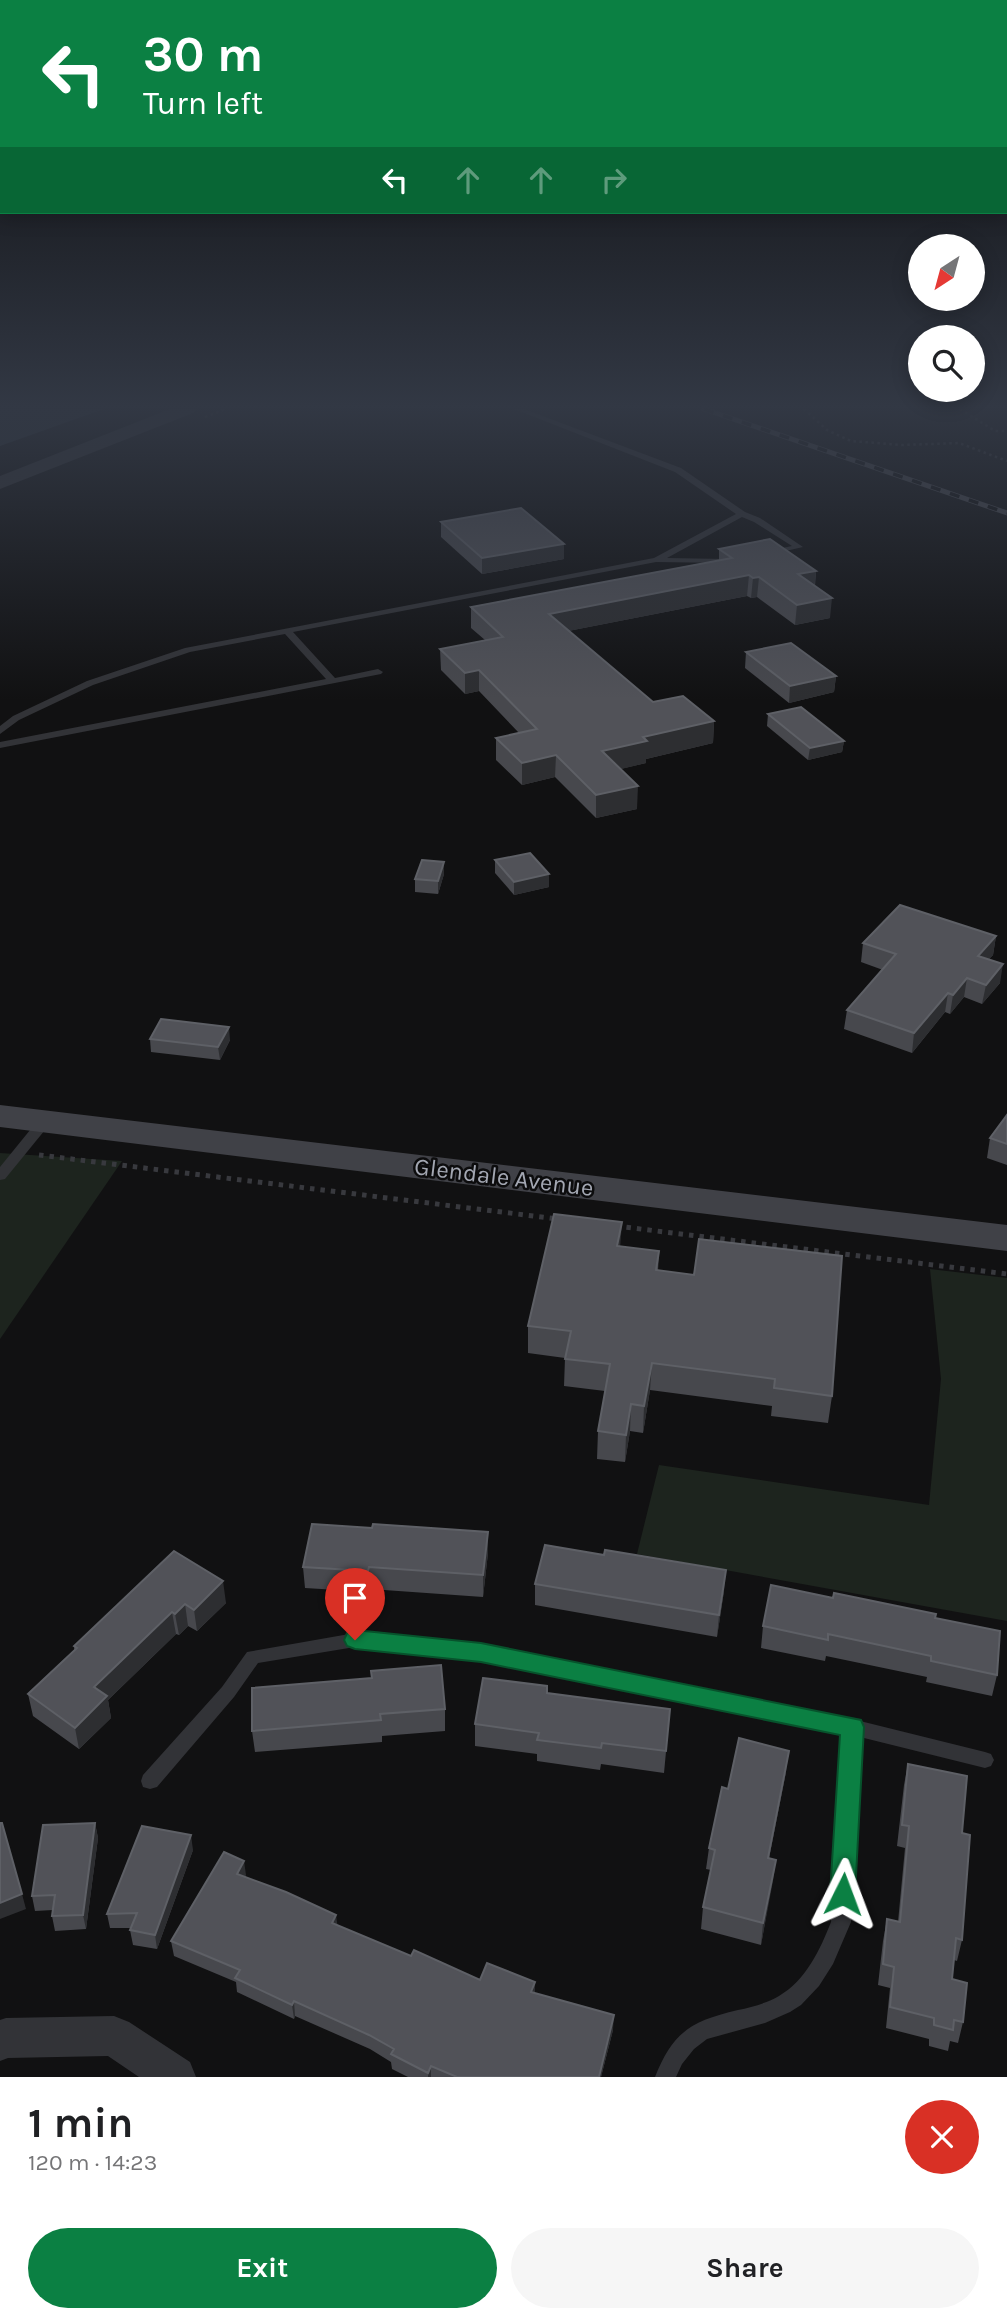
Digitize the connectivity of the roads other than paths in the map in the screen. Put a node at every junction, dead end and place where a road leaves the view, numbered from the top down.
1 (730, 506) edge
2 (742, 514) junction
3 (760, 555) edge
4 (656, 560) junction
5 (733, 560) edge
6 (286, 630) junction
7 (378, 672) dead end
8 (332, 680) junction
9 (0, 731) edge
10 (0, 745) edge
11 (0, 1116) edge
12 (44, 1122) junction
13 (0, 1176) edge
14 (1007, 1238) edge
15 (852, 1727) junction
16 (985, 1760) dead end
17 (150, 1781) dead end
18 (0, 2041) edge
19 (175, 2077) edge
20 (665, 2077) edge

1 - 2 lane
2 - 3 lane
2 - 4 lane
4 - 5 lane
4 - 6 lane
6 - 8 lane
6 - 9 lane
7 - 8 lane
8 - 10 lane
11 - 12 main road, Glendale Avenue
12 - 13 lane
12 - 14 main road, Glendale Avenue
15 - 16 lane
15 - 17 lane
15 - 20 lane
18 - 19 street

